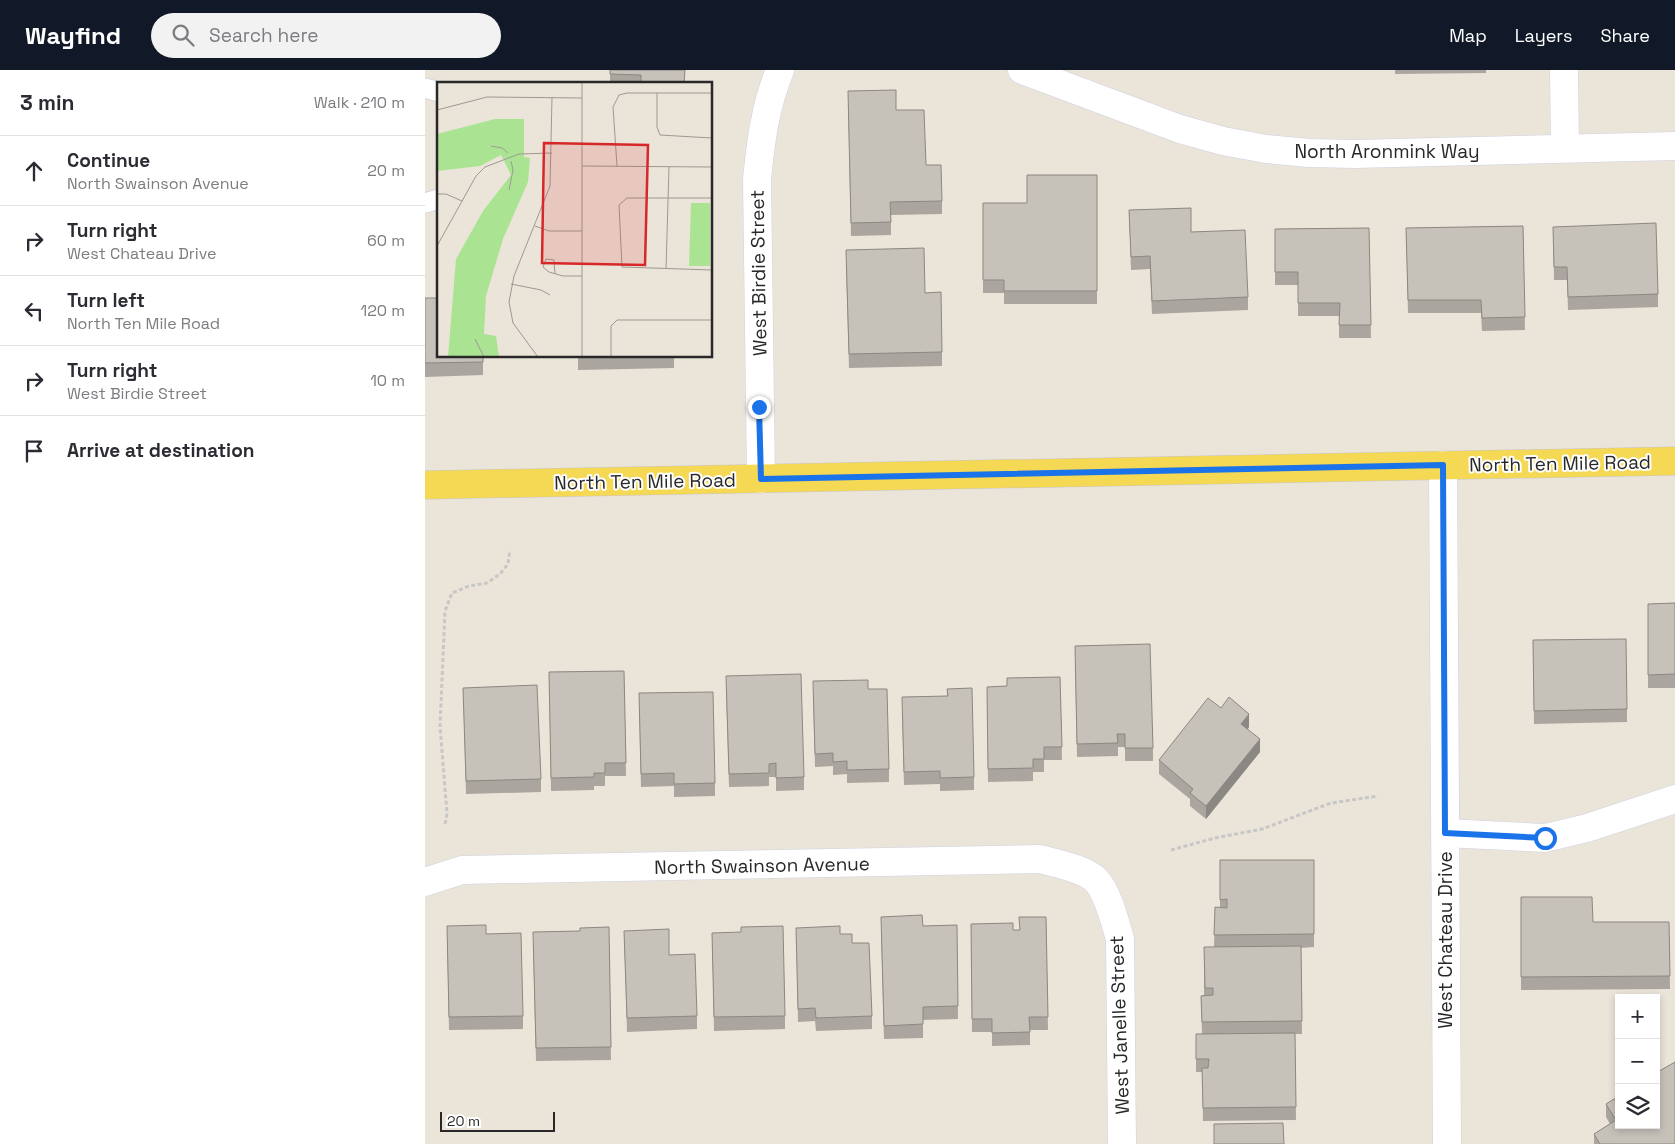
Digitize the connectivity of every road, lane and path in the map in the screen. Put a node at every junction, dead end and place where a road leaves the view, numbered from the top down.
1 (780, 70) edge
2 (1022, 70) edge
3 (1564, 70) edge
4 (1675, 146) edge
5 (1565, 148) junction
6 (1675, 461) edge
7 (1443, 465) junction
8 (761, 479) junction
9 (425, 485) edge
10 (510, 550) dead end
11 (1378, 796) dead end
12 (1675, 800) edge
13 (445, 824) dead end
14 (1445, 833) junction
15 (1171, 850) dead end
16 (1095, 880) joint
17 (425, 882) edge
18 (1123, 1144) edge
19 (1447, 1144) edge

1 - 8 street, West Birdie Street
2 - 5 street, North Aronmink Way
3 - 5 street
4 - 5 street, North Aronmink Way
6 - 7 main road, North Ten Mile Road
7 - 8 main road, North Ten Mile Road
7 - 14 street, West Chateau Drive
8 - 9 main road, North Ten Mile Road
10 - 13 path
11 - 15 path
12 - 14 street
14 - 19 street, West Chateau Drive
16 - 17 street, North Swainson Avenue
16 - 18 street, West Janelle Street

